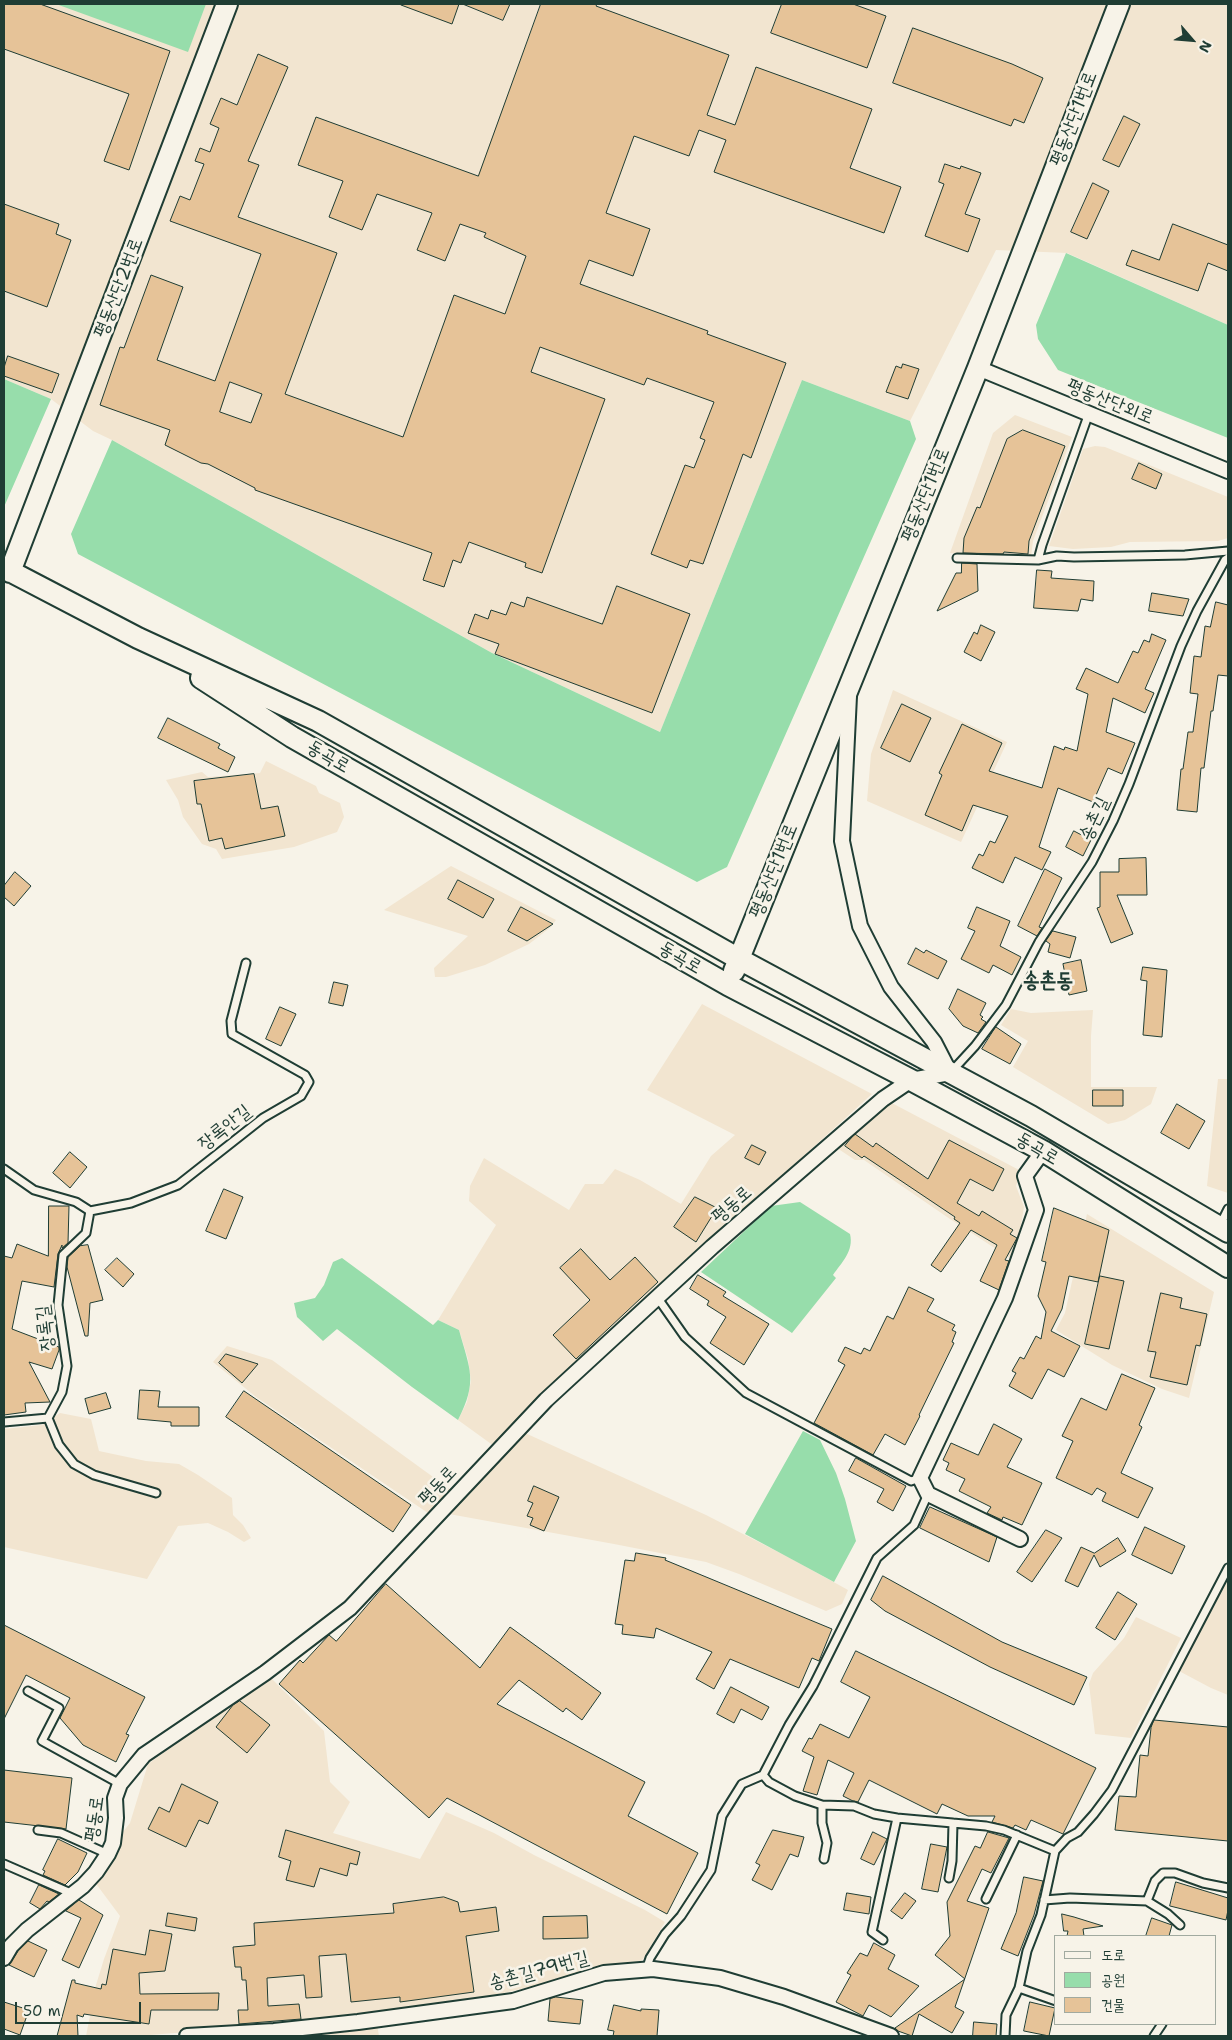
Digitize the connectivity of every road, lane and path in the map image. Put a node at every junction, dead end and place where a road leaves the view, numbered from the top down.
1 (227, 4) edge
2 (1119, 4) edge
3 (978, 368) junction
4 (1089, 414) junction
5 (1228, 471) edge
6 (1228, 551) edge
7 (957, 558) dead end
8 (1228, 558) edge
9 (1038, 560) junction
10 (7, 570) edge
11 (138, 638) junction
12 (850, 681) junction
13 (739, 959) junction
14 (246, 963) dead end
15 (728, 985) junction
16 (950, 1073) junction
17 (911, 1080) junction
18 (1043, 1151) junction
19 (4, 1169) edge
20 (90, 1210) junction
21 (1225, 1222) edge
22 (1228, 1267) edge
23 (657, 1297) junction
24 (48, 1418) junction
25 (4, 1422) edge
26 (920, 1478) junction
27 (156, 1493) dead end
28 (928, 1494) junction
29 (1020, 1539) dead end
30 (1228, 1568) edge
31 (28, 1692) dead end
32 (763, 1775) junction
33 (120, 1784) junction
34 (822, 1805) junction
35 (897, 1818) junction
36 (953, 1823) junction
37 (38, 1830) dead end
38 (1016, 1836) junction
39 (1055, 1851) junction
40 (108, 1854) junction
41 (824, 1859) dead end
42 (4, 1864) edge
43 (949, 1878) dead end
44 (1228, 1888) edge
45 (73, 1894) junction
46 (986, 1899) dead end
47 (1044, 1900) junction
48 (1147, 1901) junction
49 (1180, 1925) dead end
50 (883, 1940) dead end
51 (4, 1958) edge
52 (646, 1970) junction
53 (1019, 1988) junction
54 (1054, 2000) edge
55 (1161, 2025) edge
56 (187, 2036) edge
57 (891, 2036) edge
58 (1005, 2036) edge
59 (1154, 2036) edge

1 - 10 main road, 평동산단2번로
2 - 3 main road, 평동산단1번로
3 - 4 street, 평동산단외로
3 - 12 main road, 평동산단1번로
4 - 5 street, 평동산단외로
4 - 9 lane
6 - 9 lane
7 - 9 lane
8 - 16 lane, 송촌길
10 - 11 main road, 동곡로
11 - 13 main road, 동곡로
11 - 15 main road, 동곡로
12 - 13 main road, 평동산단1번로
12 - 16 street
13 - 15 main road, 평동산단1번로
13 - 16 main road, 동곡로
14 - 20 lane, 장록안길
15 - 17 main road, 동곡로
16 - 17 street, 평동로
16 - 21 main road, 동곡로
17 - 18 main road, 동곡로
17 - 23 street, 평동로
18 - 22 main road, 동곡로
18 - 26 street
19 - 20 lane
20 - 24 lane, 장록길
23 - 26 lane
23 - 33 street, 평동로
24 - 25 lane
24 - 27 lane
26 - 28 street
28 - 29 street
28 - 32 lane
30 - 39 lane
31 - 33 lane
32 - 34 lane
32 - 52 lane
33 - 40 street, 평동로
34 - 35 lane
34 - 41 lane
35 - 36 lane
35 - 50 lane
36 - 38 lane
36 - 43 lane
37 - 40 lane
38 - 39 lane
38 - 46 lane
39 - 47 lane
40 - 45 street, 평동로
42 - 45 lane
44 - 48 lane
45 - 51 street, 평동로
47 - 48 lane
47 - 53 lane
48 - 49 lane
52 - 56 street, 송촌길79번길
52 - 57 street, 송촌길79번길
53 - 54 lane
53 - 58 lane
55 - 59 lane

